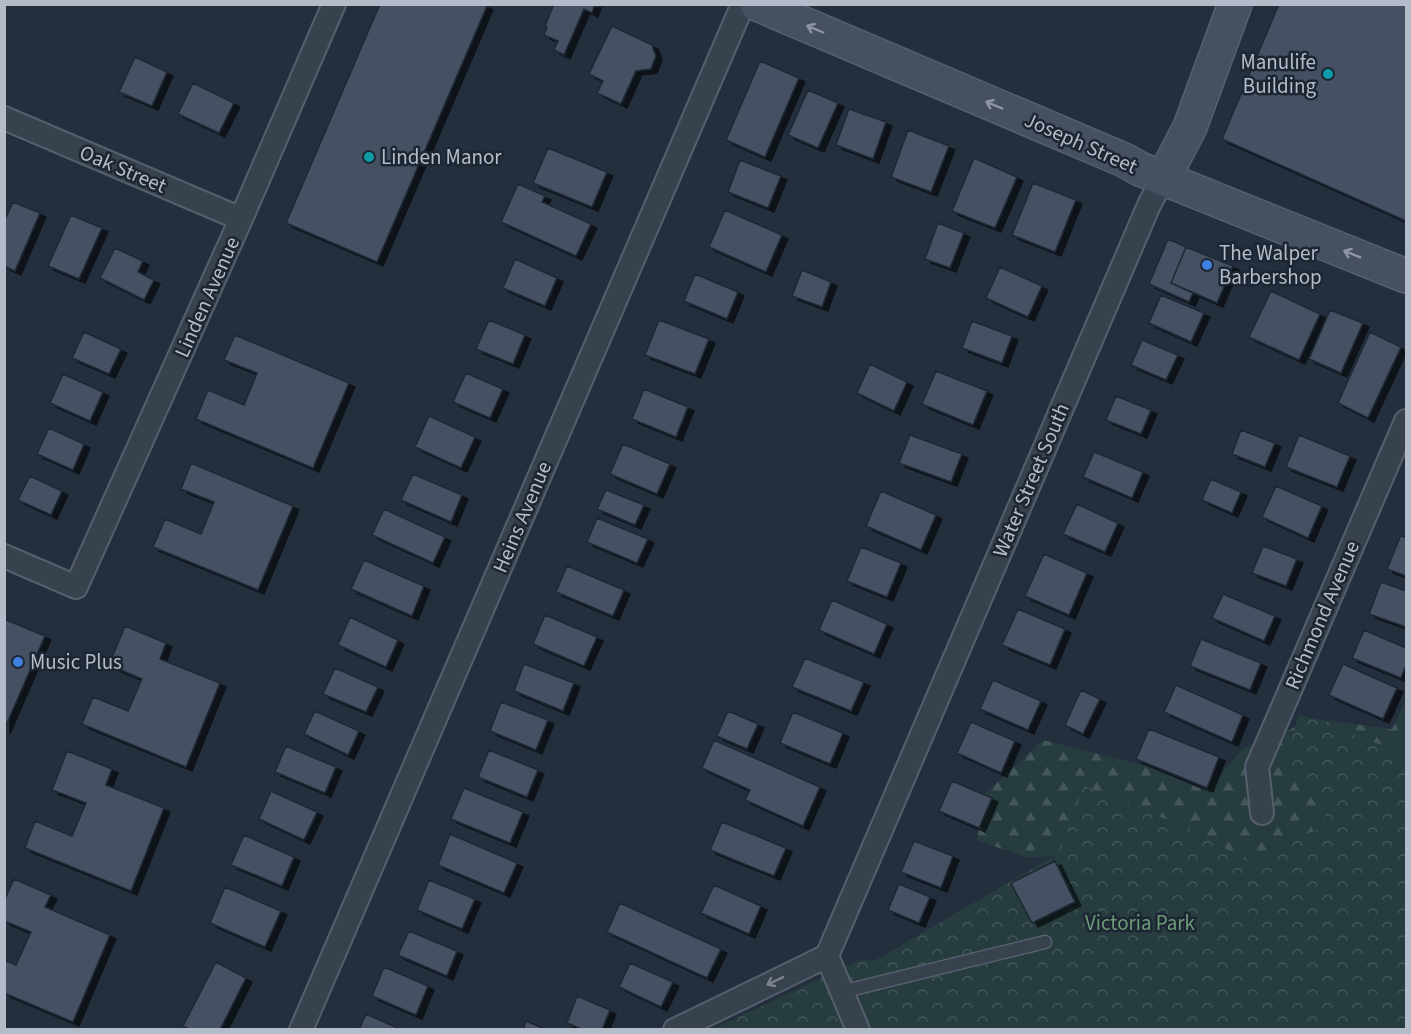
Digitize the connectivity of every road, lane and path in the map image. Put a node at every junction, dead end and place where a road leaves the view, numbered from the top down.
1 (334, 4) edge
2 (743, 4) edge
3 (757, 4) edge
4 (1235, 4) edge
5 (4, 118) edge
6 (1163, 179) junction
7 (242, 219) junction
8 (1407, 276) edge
9 (1407, 421) edge
10 (4, 556) edge
11 (1263, 813) dead end
12 (1045, 942) dead end
13 (827, 956) junction
14 (841, 992) junction
15 (301, 1029) edge
16 (675, 1029) edge
17 (858, 1029) edge

1 - 7 street, Linden Avenue
2 - 15 street, Heins Avenue
6 -> 3 street, Joseph Street
4 - 6 street, Water Street South
5 - 7 street, Oak Street
8 -> 6 street, Joseph Street
6 - 13 street, Water Street South
7 - 10 street, Linden Avenue
9 - 11 street, Richmond Avenue
12 - 14 lane
13 - 14 street
13 -> 16 street
14 - 17 street

